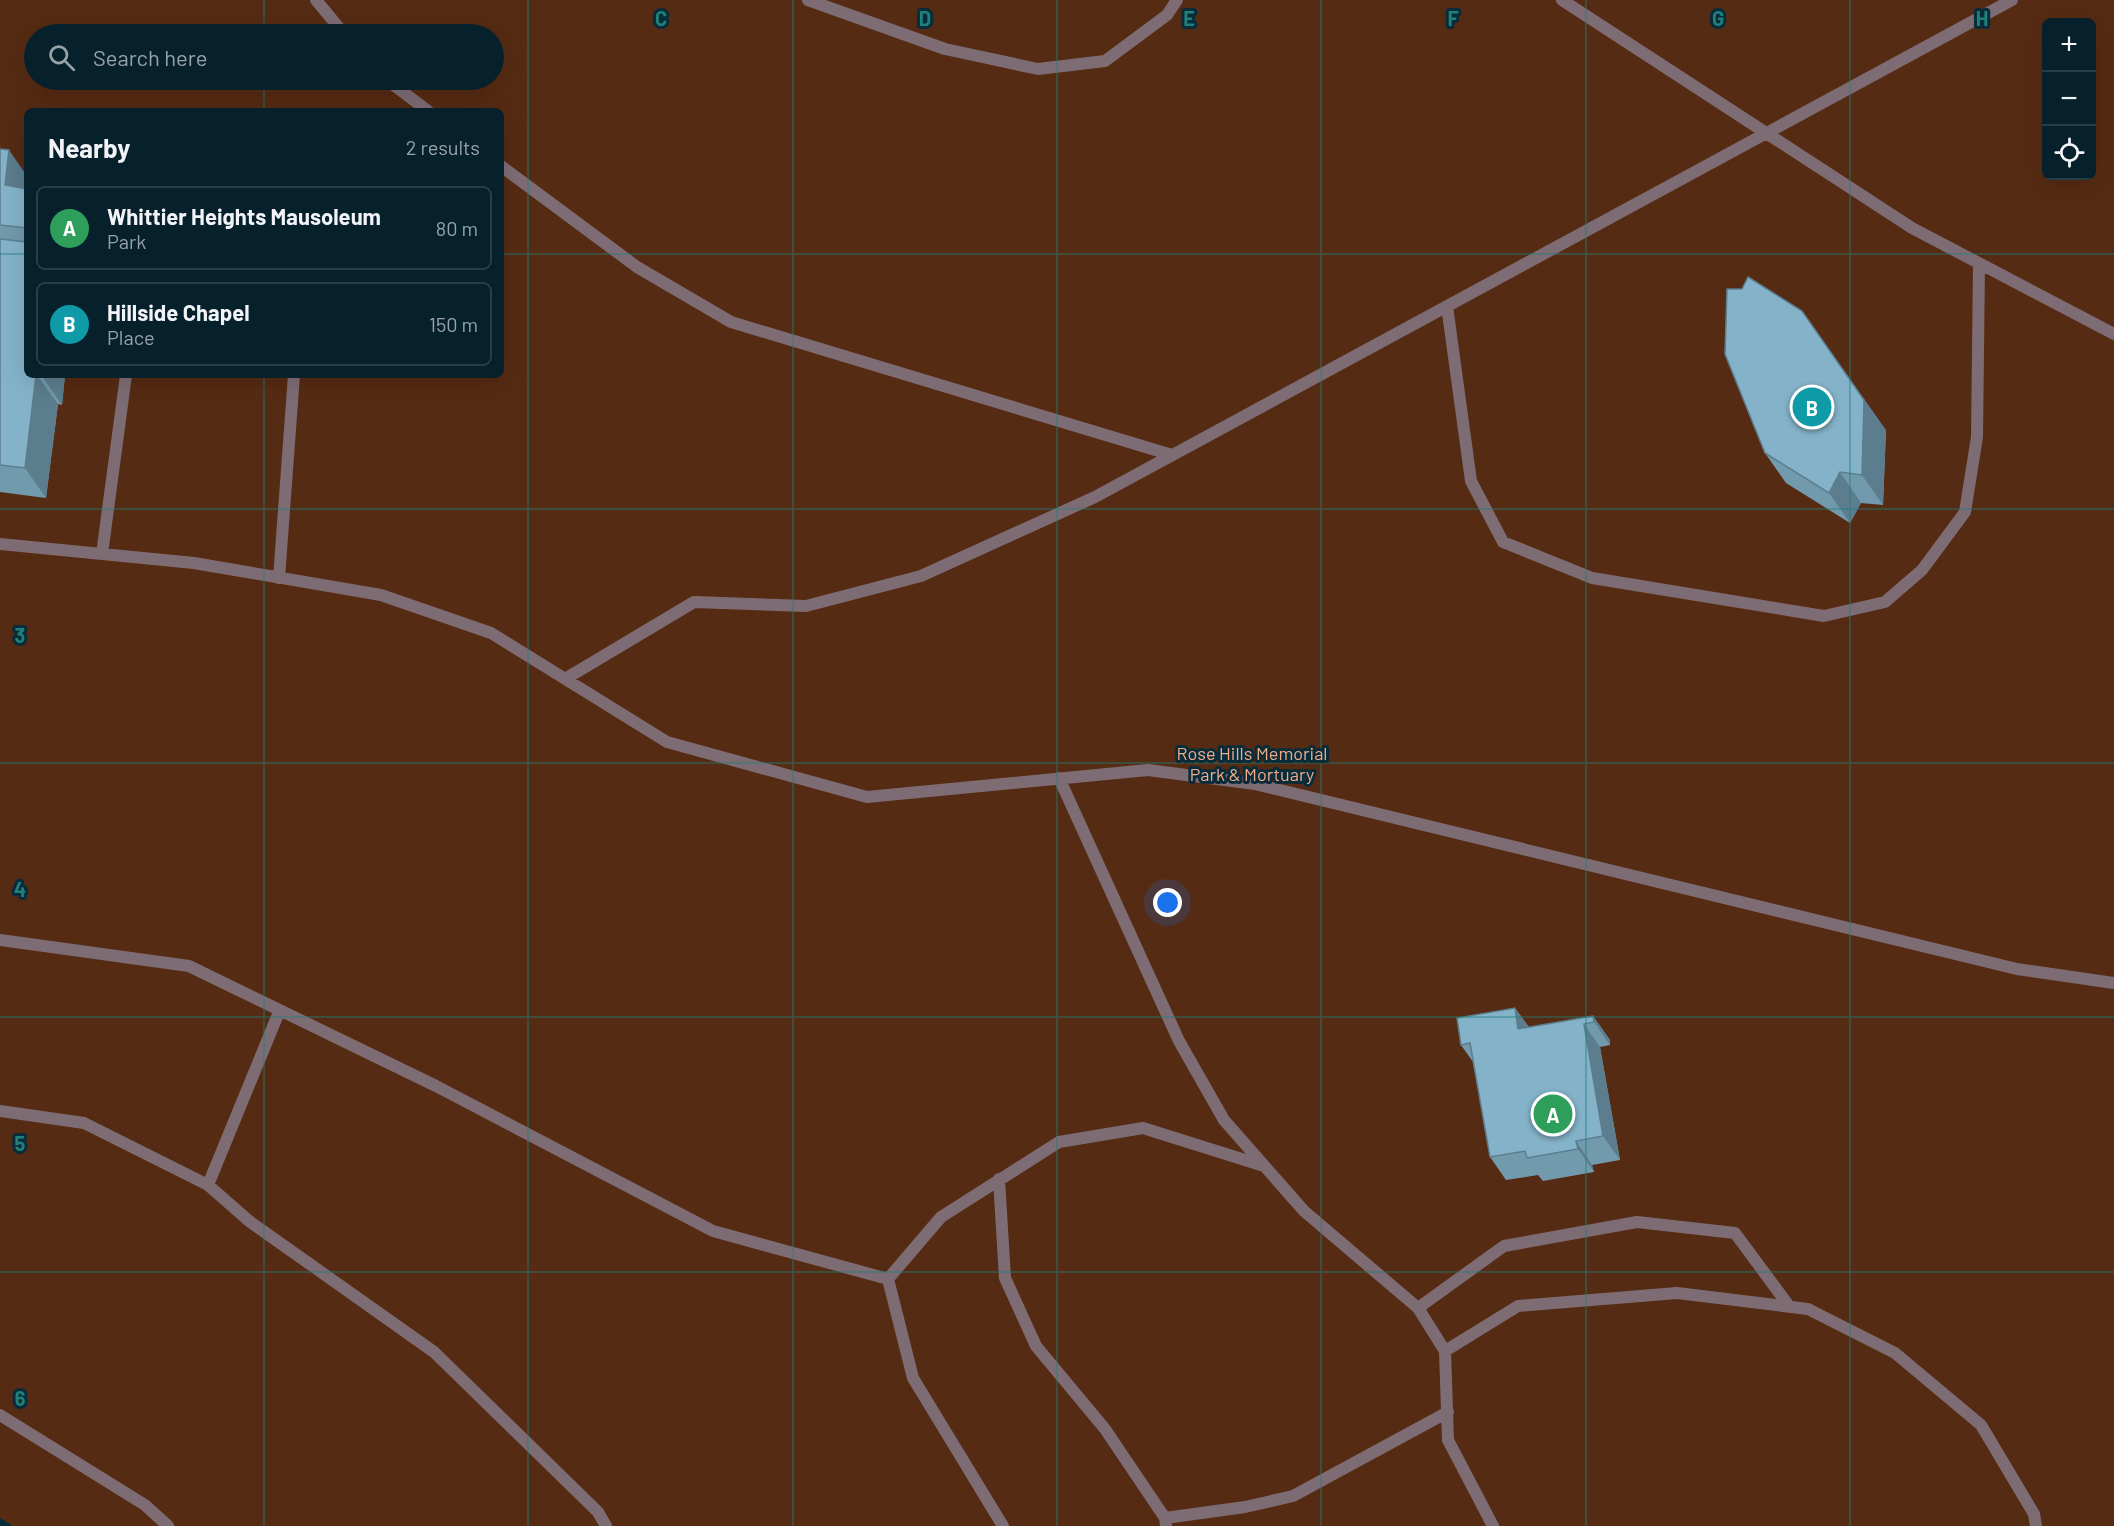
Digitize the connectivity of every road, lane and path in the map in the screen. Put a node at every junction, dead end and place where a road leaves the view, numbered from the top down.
1 (316, 0) edge
2 (808, 0) edge
3 (1177, 0) edge
4 (1562, 0) edge
5 (2012, 0) edge
6 (336, 24) edge
7 (400, 90) edge
8 (424, 108) edge
9 (1767, 134) junction
10 (504, 168) edge
11 (1979, 264) junction
12 (1447, 306) junction
13 (2114, 334) edge
14 (126, 378) edge
15 (294, 378) edge
16 (1172, 455) junction
17 (0, 544) edge
18 (102, 554) junction
19 (279, 578) junction
20 (565, 679) junction
21 (1059, 778) junction
22 (0, 940) edge
23 (2114, 983) edge
24 (279, 1012) junction
25 (0, 1111) edge
26 (1265, 1167) junction
27 (999, 1179) junction
28 (208, 1185) junction
29 (888, 1280) junction
30 (1789, 1306) junction
31 (1418, 1308) junction
32 (1445, 1351) junction
33 (1448, 1412) junction
34 (0, 1415) edge
35 (1166, 1522) edge
36 (168, 1526) edge
37 (606, 1526) edge
38 (1002, 1526) edge
39 (1492, 1526) edge
40 (2036, 1526) edge

1 - 6 lane
2 - 3 lane
4 - 9 lane
5 - 9 lane
7 - 8 lane
9 - 11 lane
9 - 12 lane
10 - 16 lane
11 - 12 lane
11 - 13 lane
12 - 16 lane
14 - 18 lane
15 - 19 lane
16 - 20 lane
17 - 18 lane
18 - 19 lane
19 - 20 lane
20 - 21 lane
21 - 23 lane
21 - 26 lane
22 - 24 lane
24 - 28 lane
24 - 29 lane
25 - 28 lane
26 - 27 lane
26 - 31 lane
27 - 29 lane
27 - 35 lane
28 - 37 lane
29 - 38 lane
30 - 31 lane
30 - 32 lane
30 - 40 lane
31 - 32 lane
32 - 33 lane
33 - 35 lane
33 - 39 lane
34 - 36 lane

